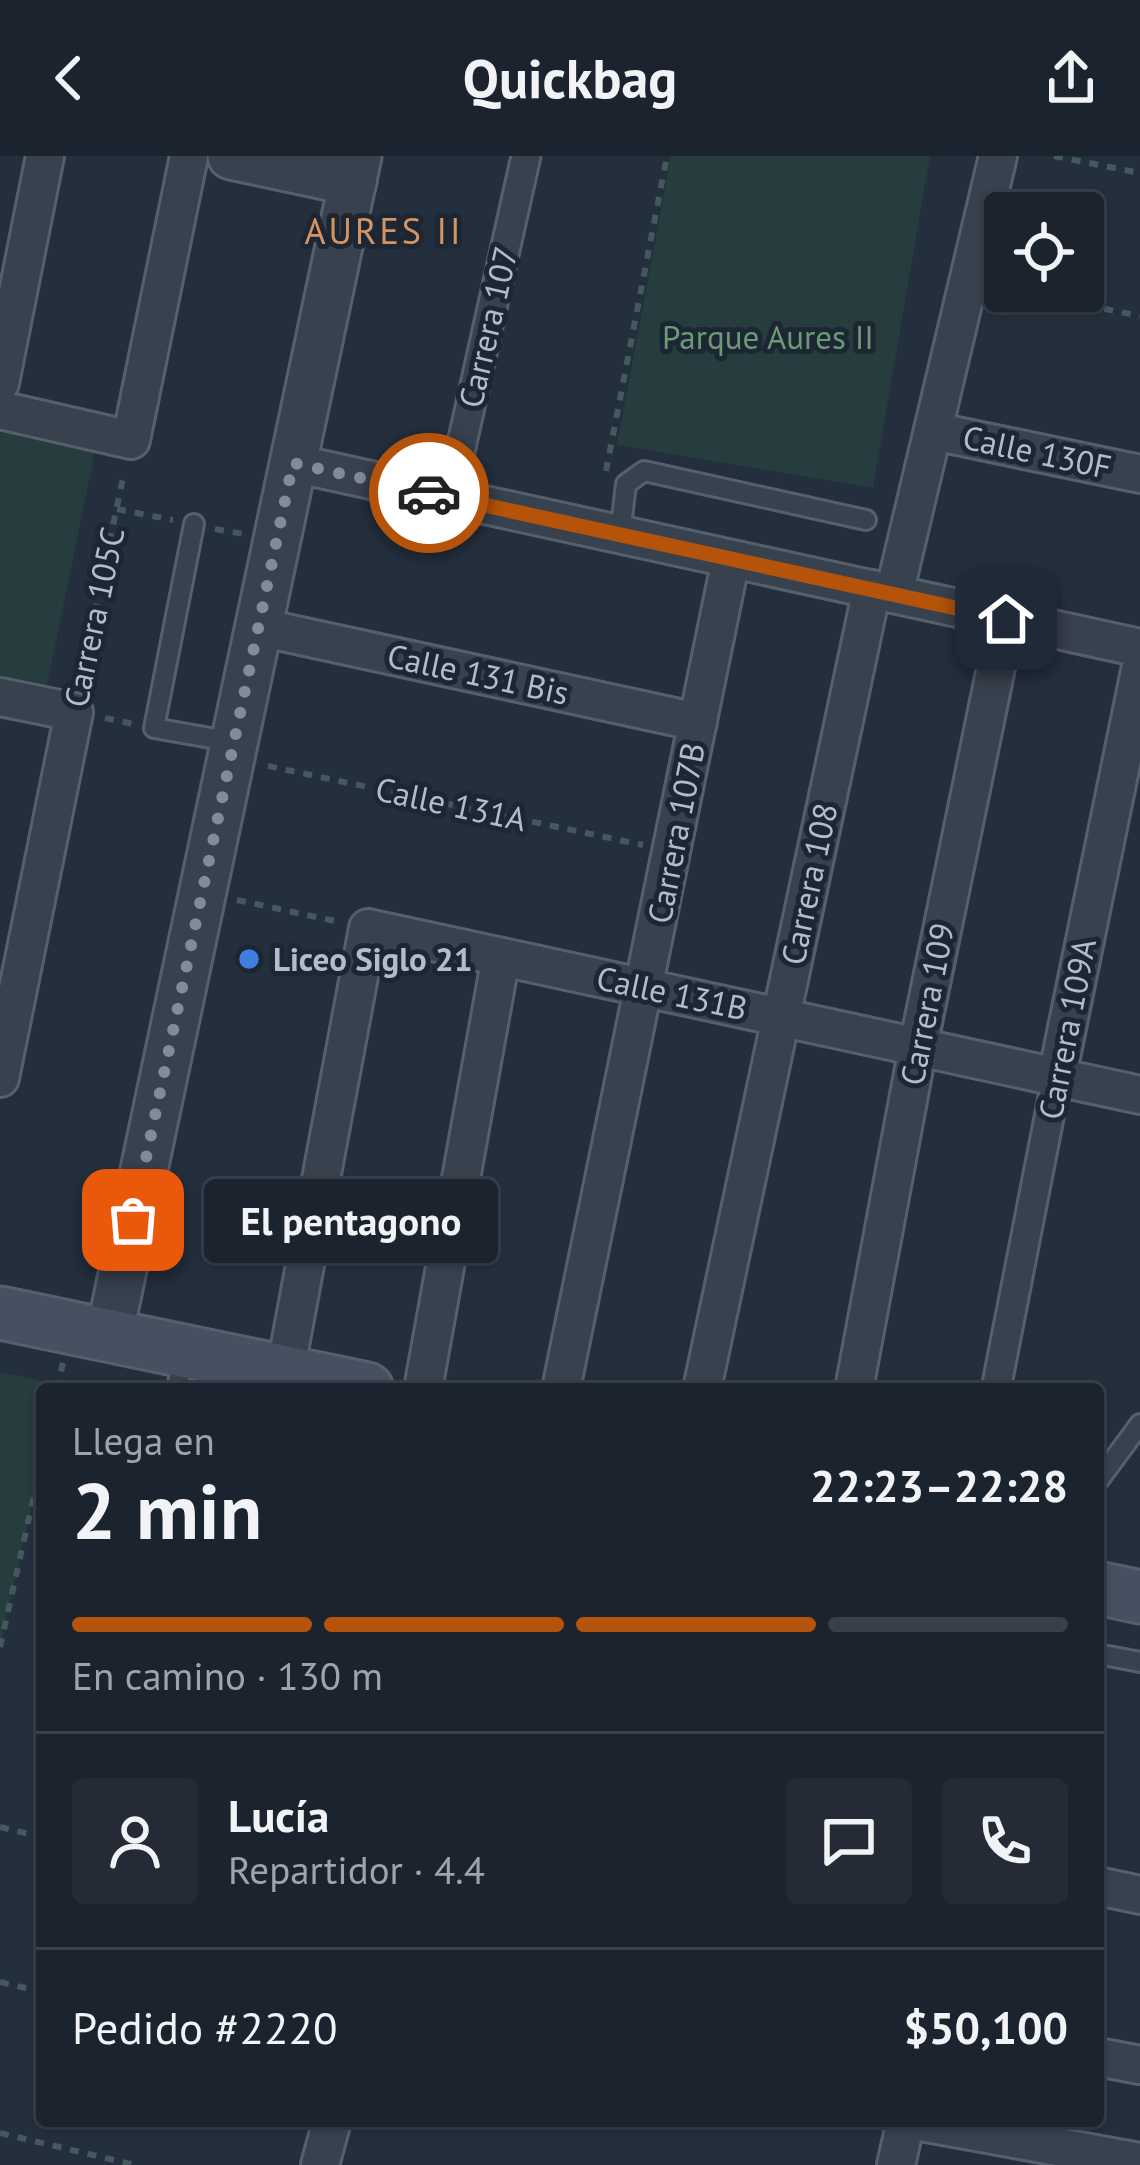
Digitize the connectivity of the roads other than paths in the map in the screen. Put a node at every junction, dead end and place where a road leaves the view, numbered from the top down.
1 (45, 156) edge
2 (189, 156) edge
3 (232, 156) edge
4 (526, 156) edge
5 (998, 156) edge
6 (355, 169) edge
7 (0, 383) edge
8 (0, 410) edge
9 (933, 430) junction
10 (293, 463) junction
11 (1140, 474) edge
12 (451, 497) junction
13 (866, 520) dead end
14 (194, 524) dead end
15 (608, 532) junction
16 (731, 559) junction
17 (883, 592) junction
18 (1006, 619) junction
19 (259, 627) junction
20 (1140, 648) edge
21 (1140, 670) edge
22 (0, 697) edge
23 (698, 722) junction
24 (231, 750) junction
25 (502, 957) junction
26 (646, 988) junction
27 (781, 1017) junction
28 (918, 1047) junction
29 (1057, 1077) junction
30 (0, 1078) edge
31 (1140, 1095) edge
32 (0, 1313) edge
33 (109, 1336) junction
34 (180, 1370) edge
35 (285, 1372) junction
36 (338, 1383) edge
37 (424, 1383) edge
38 (562, 1383) edge
39 (703, 1383) edge
40 (855, 1383) edge
41 (997, 1383) edge
42 (1140, 1424) edge
43 (1104, 1473) edge
44 (1104, 1589) edge
45 (1140, 1597) edge
46 (1104, 1655) edge
47 (1140, 1663) edge
48 (1104, 1887) edge
49 (1140, 1895) edge
50 (1104, 2058) edge
51 (1140, 2065) edge
52 (330, 2127) edge
53 (904, 2127) edge
54 (949, 2127) edge
55 (1140, 2162) edge
56 (320, 2165) edge
57 (896, 2165) edge

1 - 7 street
2 - 8 street
3 - 6 street
4 - 12 street, Carrera 107
5 - 9 street, Carrera 108
6 - 10 street
9 - 11 street, Calle 130F
9 - 17 street, Carrera 108
10 - 12 street
10 - 19 street
12 - 15 street
13 - 15 lane
14 - 24 lane
15 - 16 street
16 - 17 street
16 - 23 street, Carrera 107B
17 - 18 street
17 - 27 street, Carrera 108
18 - 20 street
18 - 28 street, Carrera 109
19 - 23 street, Calle 131 Bis
19 - 24 street
21 - 29 street, Carrera 109A
22 - 30 street, Carrera 105C
23 - 26 street, Carrera 107B
24 - 33 street
25 - 26 street, Calle 131B
25 - 35 street, Calle 131B
25 - 37 street
26 - 27 street, Calle 131B
26 - 38 street, Carrera 107B
27 - 28 street, Calle 131B
27 - 39 street, Carrera 108
28 - 29 street, Calle 131B
28 - 40 street, Carrera 109
29 - 31 street, Calle 131B
29 - 41 street, Carrera 109A
32 - 33 main road
33 - 34 main road
34 - 35 main road
35 - 36 main road
42 - 43 lane
44 - 45 main road
46 - 47 lane
48 - 49 street
50 - 51 street
52 - 56 street
53 - 57 street
54 - 55 street

